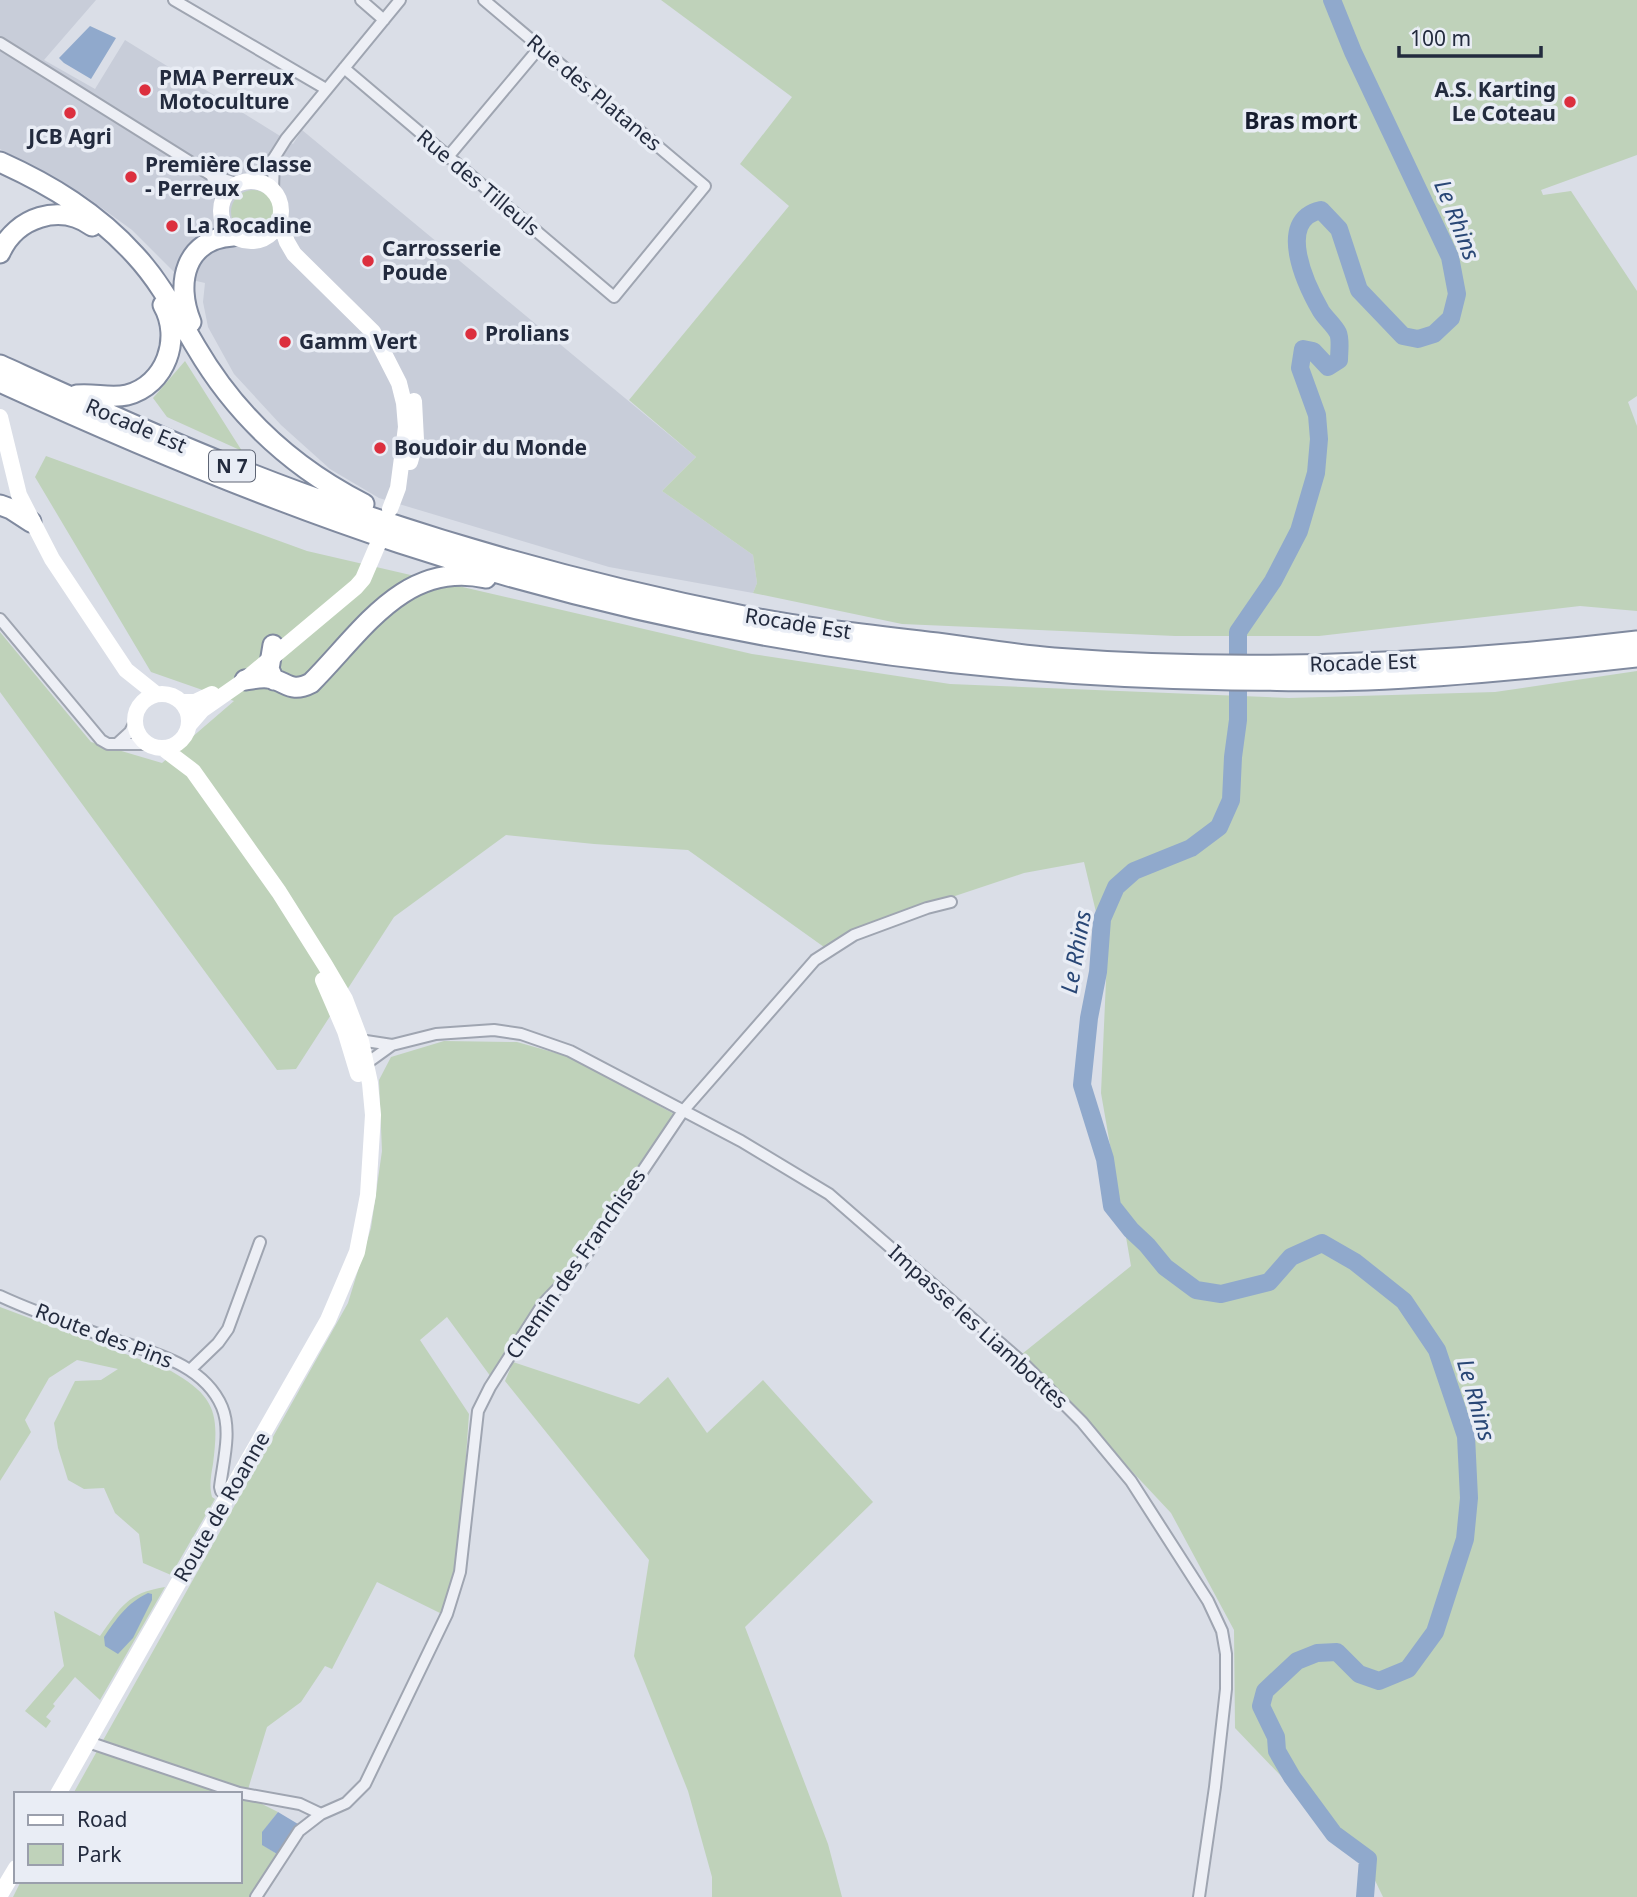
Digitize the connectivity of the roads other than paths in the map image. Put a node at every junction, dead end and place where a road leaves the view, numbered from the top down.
1 (174, 0) edge
2 (361, 0) edge
3 (400, 0) edge
4 (484, 0) edge
5 (384, 20) junction
6 (0, 43) edge
7 (540, 47) junction
8 (344, 68) junction
9 (326, 89) junction
10 (274, 158) junction
11 (447, 158) junction
12 (0, 162) edge
13 (211, 175) junction
14 (245, 182) junction
15 (273, 190) junction
16 (223, 200) junction
17 (280, 222) junction
18 (233, 236) junction
19 (261, 240) junction
20 (0, 253) edge
21 (294, 254) junction
22 (614, 297) joint
23 (196, 347) junction
24 (0, 365) edge
25 (0, 382) edge
26 (0, 392) edge
27 (26, 392) junction
28 (67, 396) junction
29 (0, 417) edge
30 (0, 505) edge
31 (390, 509) dead end
32 (31, 522) junction
33 (401, 527) junction
34 (378, 544) dead end
35 (573, 593) junction
36 (0, 618) edge
37 (1637, 641) edge
38 (271, 653) junction
39 (1637, 657) edge
40 (126, 670) junction
41 (1200, 672) junction
42 (1268, 672) junction
43 (245, 680) junction
44 (274, 680) junction
45 (156, 694) junction
46 (181, 702) junction
47 (136, 716) junction
48 (187, 731) junction
49 (118, 743) junction
50 (146, 744) junction
51 (164, 749) junction
52 (194, 771) junction
53 (951, 902) dead end
54 (392, 1045) junction
55 (358, 1053) junction
56 (683, 1111) junction
57 (260, 1242) dead end
58 (0, 1296) edge
59 (190, 1370) junction
60 (229, 1496) junction
61 (88, 1742) junction
62 (59, 1792) edge
63 (236, 1792) edge
64 (242, 1794) edge
65 (321, 1814) junction
66 (14, 1871) edge
67 (0, 1895) edge
68 (256, 1897) edge
69 (1199, 1897) edge

1 - 9 street
2 - 5 street
3 - 5 street
4 - 7 street, Rue des Platanes
5 - 8 street
6 - 13 street
7 - 11 street
7 - 22 street, Rue des Platanes
8 - 9 street
8 - 11 street, Rue des Tilleuls
9 - 10 street
10 - 14 street
10 - 15 street
11 - 22 street, Rue des Tilleuls
12 - 23 highway
13 - 14 street
13 - 16 street
14 - 15 main road
14 - 16 main road
15 - 17 main road
16 - 18 main road
17 - 19 main road
17 - 21 main road
18 - 19 main road
18 - 23 highway
19 - 21 main road
20 - 28 highway
21 - 31 main road
23 - 33 highway
24 - 27 highway, Rocade Est / N 7
25 - 27 highway, Rocade Est / N 7
26 - 27 highway
27 - 28 highway, Rocade Est / N 7
27 - 35 highway, Rocade Est
28 - 33 highway, Rocade Est / N 7
29 - 32 main road
30 - 32 highway
32 - 40 main road
33 - 41 highway, Rocade Est
34 - 38 main road
35 - 41 highway, Rocade Est
35 - 44 highway
36 - 49 street
37 - 42 highway, Rocade Est
38 - 43 main road
38 - 44 highway
38 - 46 main road
39 - 42 highway, Rocade Est
40 - 45 main road
40 - 47 main road
41 - 42 highway, Rocade Est
43 - 44 highway
43 - 48 main road
45 - 46 main road
45 - 47 main road
46 - 48 main road
47 - 49 street
47 - 50 main road
48 - 51 main road
48 - 52 main road
49 - 50 street
50 - 51 main road
51 - 52 main road
52 - 55 main road, Route de Roanne
53 - 56 street, Chemin des Franchises
54 - 55 street
54 - 55 street
54 - 56 street, Impasse les Liambottes
55 - 60 main road, Route de Roanne
56 - 65 street, Chemin des Franchises
56 - 69 street, Impasse les Liambottes
57 - 59 street
58 - 59 street, Route des Pins
59 - 60 street, Route des Pins
60 - 61 main road, Route de Roanne
61 - 62 main road, Route de Roanne
61 - 63 street
64 - 65 street
65 - 68 street, Chemin des Franchises
66 - 67 main road

